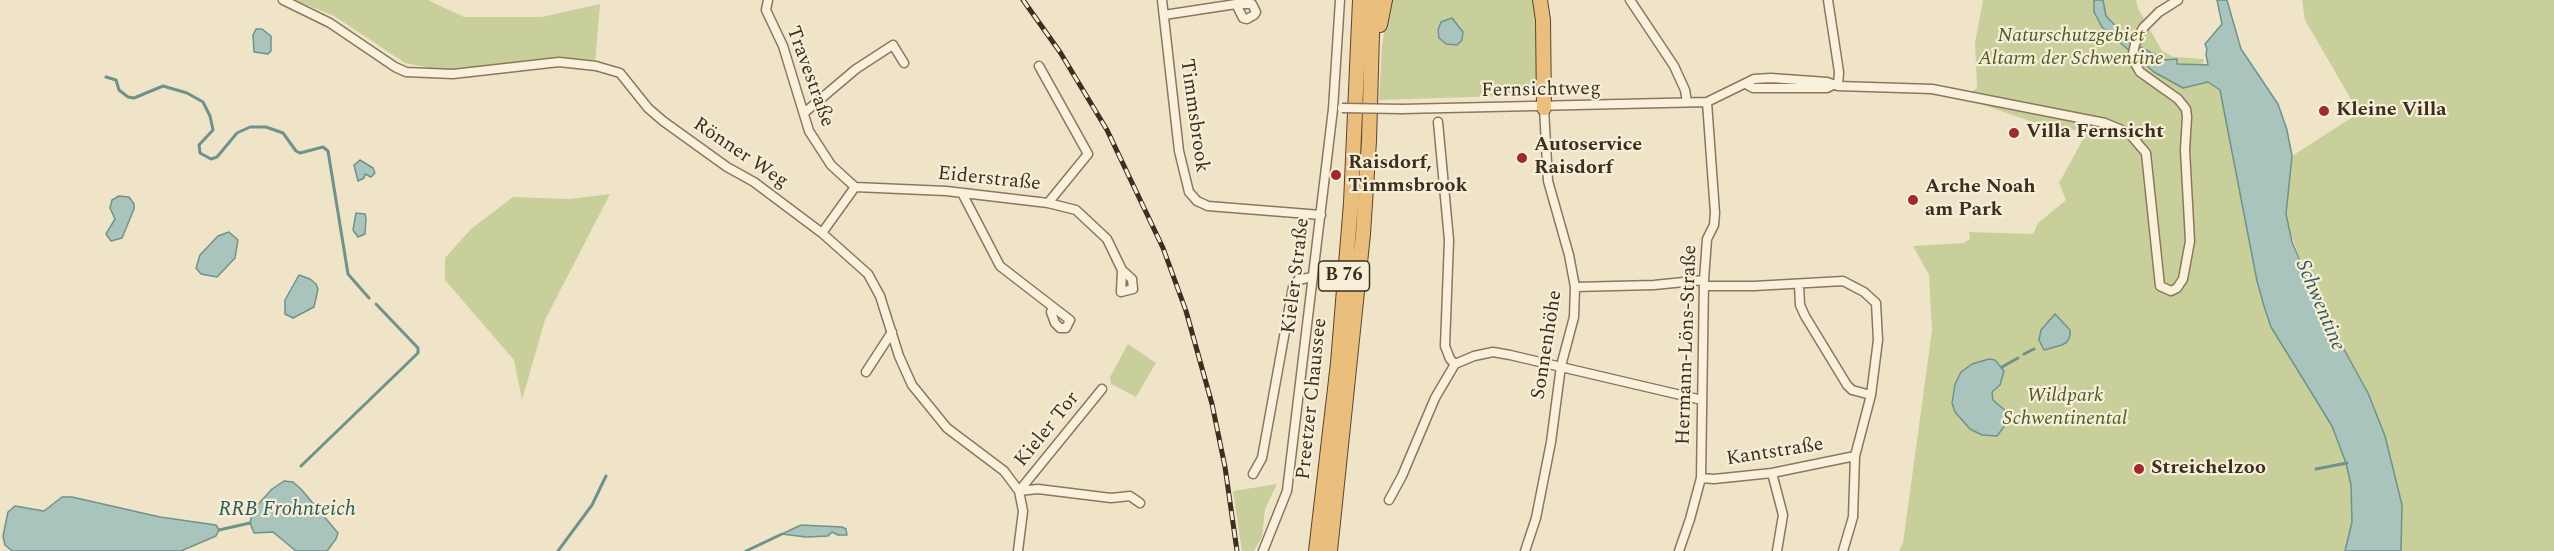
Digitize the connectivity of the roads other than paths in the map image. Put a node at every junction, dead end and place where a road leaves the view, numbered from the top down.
1 (283, 0) edge
2 (768, 0) edge
3 (1162, 0) edge
4 (1340, 0) edge
5 (1360, 0) edge
6 (1373, 0) edge
7 (1385, 0) edge
8 (1540, 0) edge
9 (1630, 0) edge
10 (1828, 0) edge
11 (2178, 0) edge
12 (1236, 4) dead end
13 (1164, 15) junction
14 (1374, 41) junction
15 (903, 63) dead end
16 (1039, 66) dead end
17 (1835, 86) junction
18 (1687, 102) junction
19 (1707, 102) junction
20 (1544, 108) junction
21 (1337, 109) junction
22 (804, 113) junction
23 (1438, 122) dead end
24 (855, 187) junction
25 (962, 193) junction
26 (1048, 203) junction
27 (1321, 215) junction
28 (822, 233) junction
29 (1122, 270) dead end
30 (1312, 277) junction
31 (1704, 283) junction
32 (1799, 284) junction
33 (1575, 287) junction
34 (1053, 307) dead end
35 (892, 332) junction
36 (1455, 364) junction
37 (1561, 366) junction
38 (866, 372) dead end
39 (1102, 389) dead end
40 (1871, 395) junction
41 (1702, 400) junction
42 (1855, 456) junction
43 (1772, 473) junction
44 (1253, 474) dead end
45 (1701, 478) junction
46 (1019, 491) junction
47 (1389, 501) dead end
48 (1140, 503) dead end
49 (1018, 551) edge
50 (1263, 551) edge
51 (1316, 551) edge
52 (1330, 551) edge
53 (1525, 551) edge
54 (1679, 551) edge
55 (1777, 551) edge
56 (1843, 551) edge

1 - 28 street, Rönner Weg
2 - 22 street, Travestraße
3 - 13 street, Timmsbrook
4 - 21 street, Kieler Straße
5 - 51 highway, Preetzer Chaussee / B 76
6 - 14 highway, Preetzer Chaussee / B 76
7 - 14 highway, B 76
8 - 20 highway
9 - 18 street
10 - 17 street
11 - 17 street, Fernsichtweg
12 - 13 street
13 - 27 street, Timmsbrook
14 - 52 highway, Preetzer Chaussee / B 76
15 - 22 street
16 - 26 street, Eiderstraße
17 - 19 street, Fernsichtweg
18 - 19 street, Fernsichtweg
18 - 20 street, Fernsichtweg
19 - 31 street, Hermann-Löns-Straße
20 - 21 street, Fernsichtweg, bridge
20 - 33 street, Sonnenhöhe
21 - 27 street, Kieler Straße
22 - 24 street, Travestraße
23 - 36 street
24 - 25 street, Eiderstraße
24 - 28 street
25 - 26 street, Eiderstraße
25 - 34 street
26 - 29 street
27 - 30 street, Kieler Straße
28 - 35 street, Rönner Weg
30 - 44 street
30 - 50 street, Kieler Straße
31 - 32 street
31 - 33 street
31 - 41 street, Hermann-Löns-Straße
32 - 40 street
32 - 40 street
33 - 37 street, Sonnenhöhe
35 - 38 street
35 - 46 street, Rönner Weg
36 - 37 street
36 - 47 street
37 - 41 street
37 - 53 street, Sonnenhöhe
39 - 46 street, Kieler Tor
40 - 42 street
41 - 45 street, Hermann-Löns-Straße
42 - 43 street, Kantstraße
42 - 56 street
43 - 45 street, Kantstraße
43 - 55 street
45 - 54 street, Hermann-Löns-Straße
46 - 48 street
46 - 49 street

